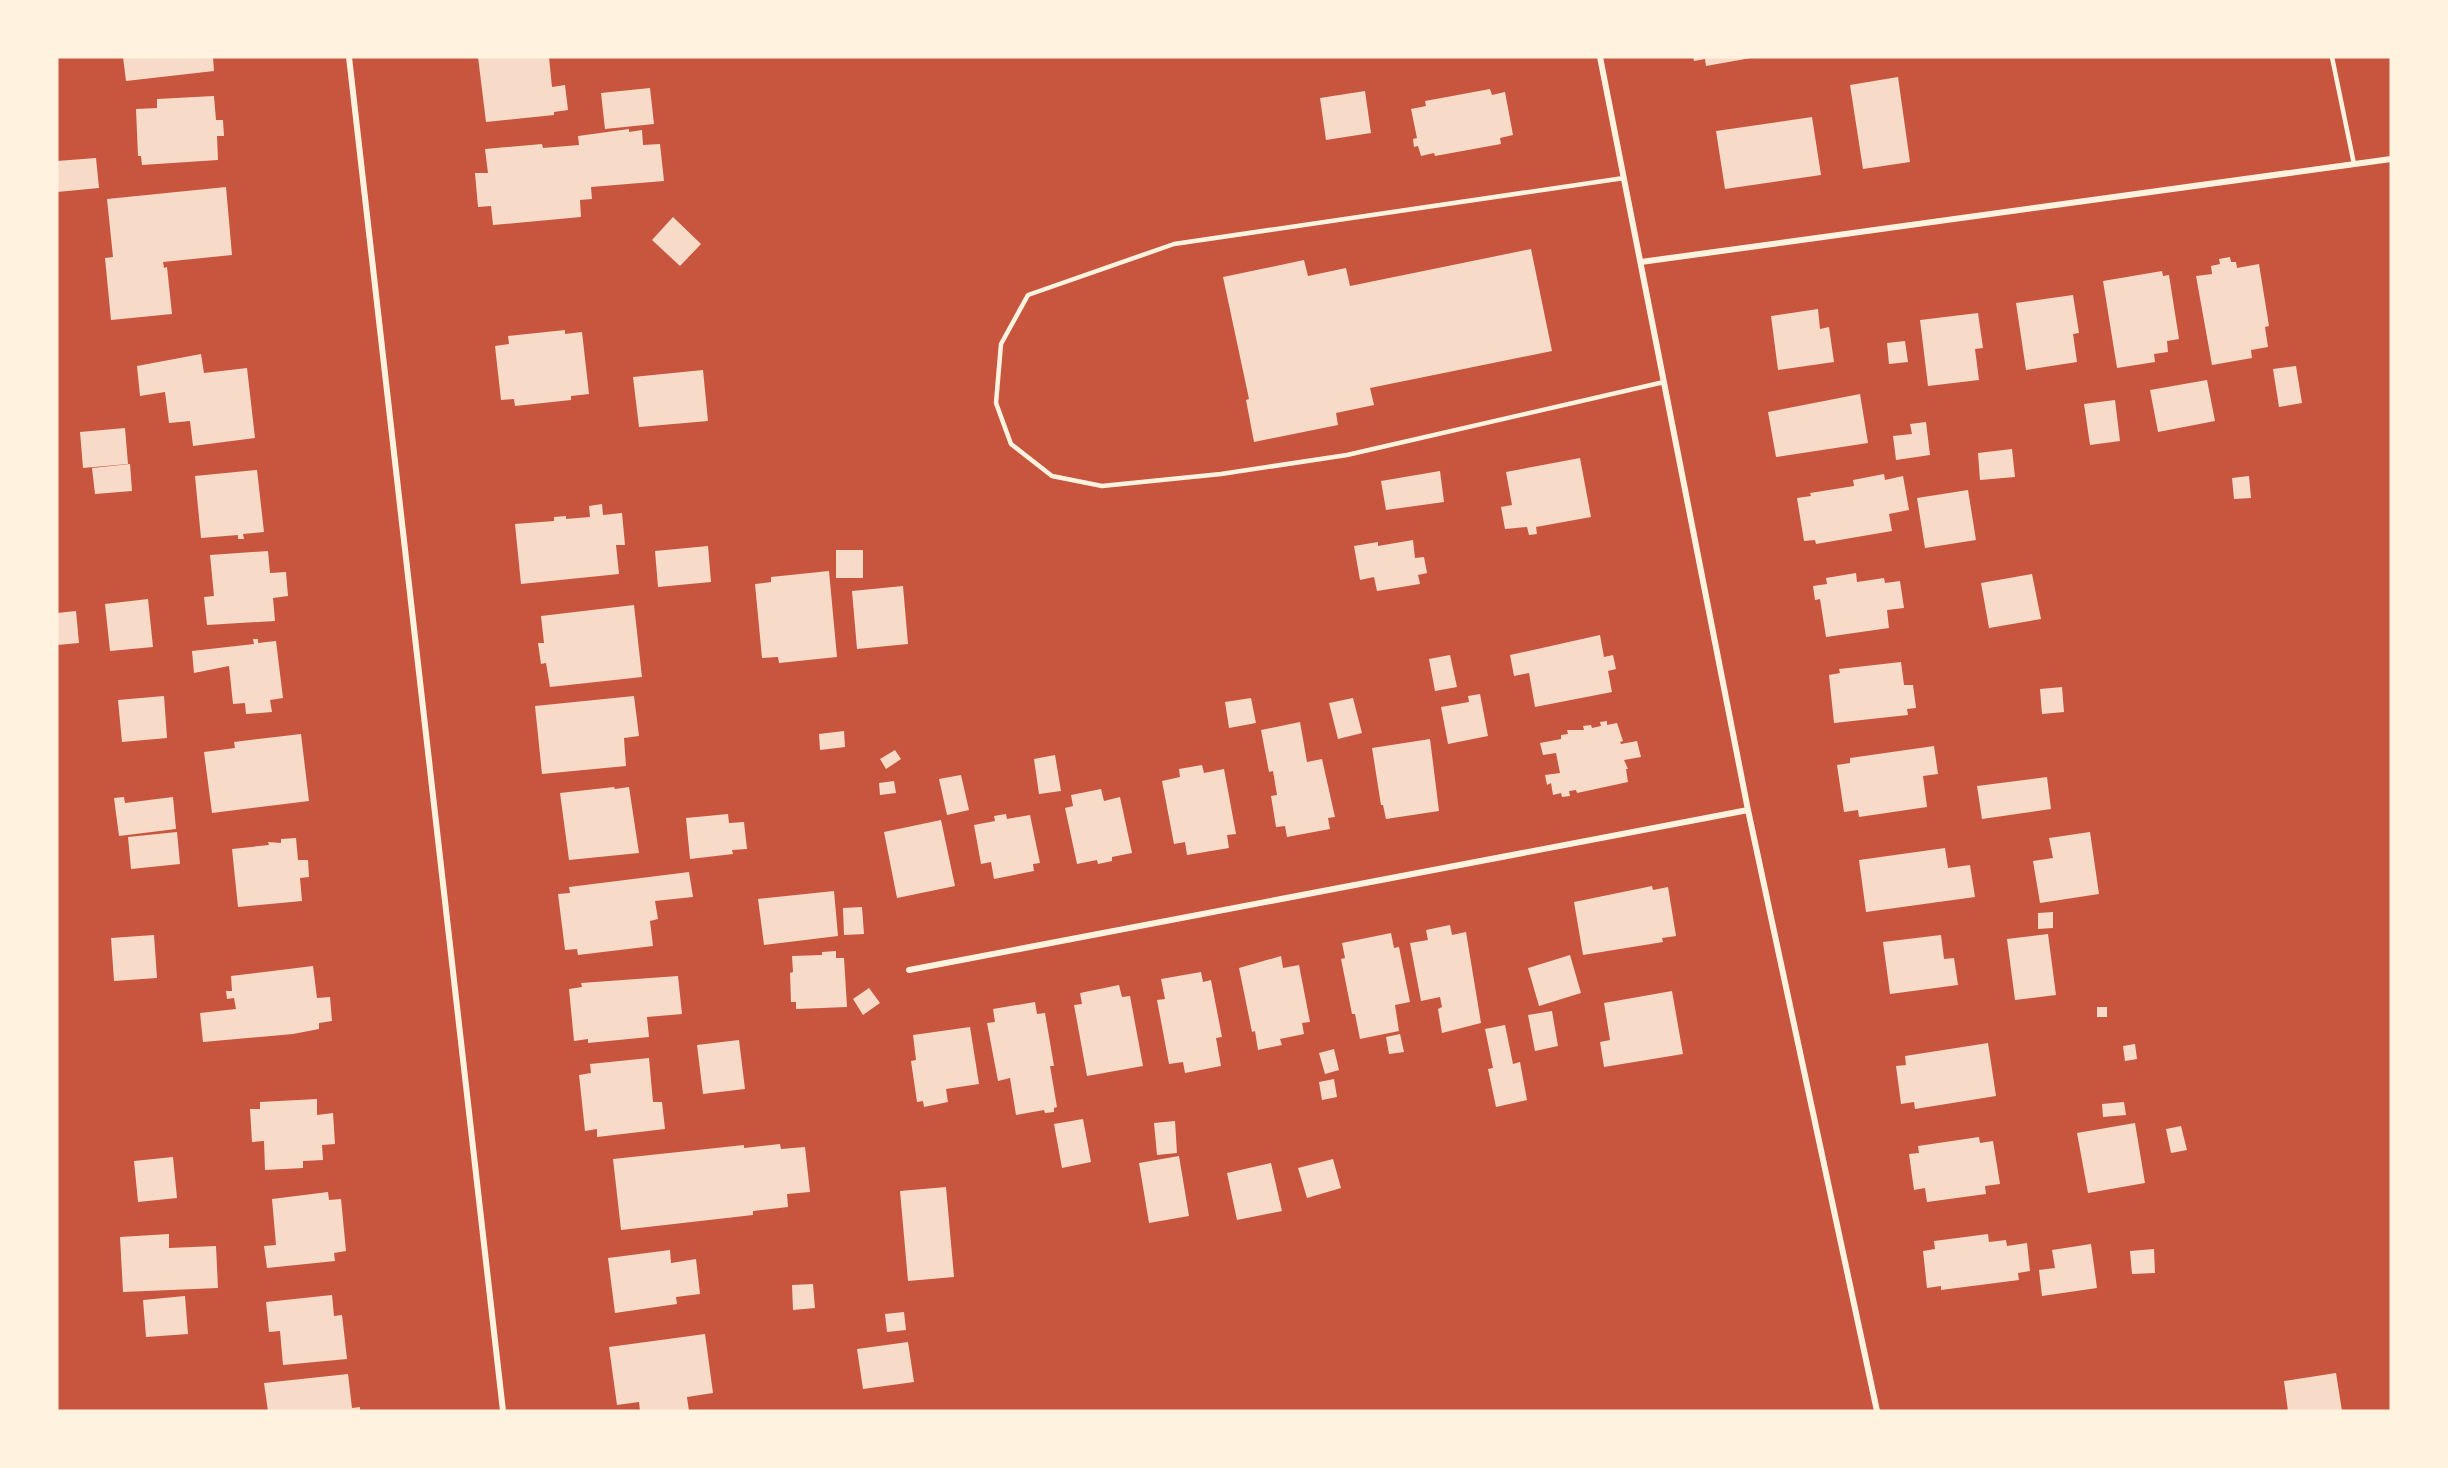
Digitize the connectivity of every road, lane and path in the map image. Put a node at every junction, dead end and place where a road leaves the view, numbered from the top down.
1 (350, 57) edge
2 (1600, 57) edge
3 (2332, 57) edge
4 (2391, 159) edge
5 (2354, 164) junction
6 (1624, 178) junction
7 (1641, 262) junction
8 (1665, 382) junction
9 (1748, 810) junction
10 (909, 970) dead end
11 (503, 1411) edge
12 (1877, 1411) edge

1 - 11 street
2 - 6 street
3 - 5 lane
4 - 5 street
5 - 7 street
6 - 7 street
6 - 8 lane
7 - 8 street
8 - 9 street
9 - 10 street
9 - 12 street

